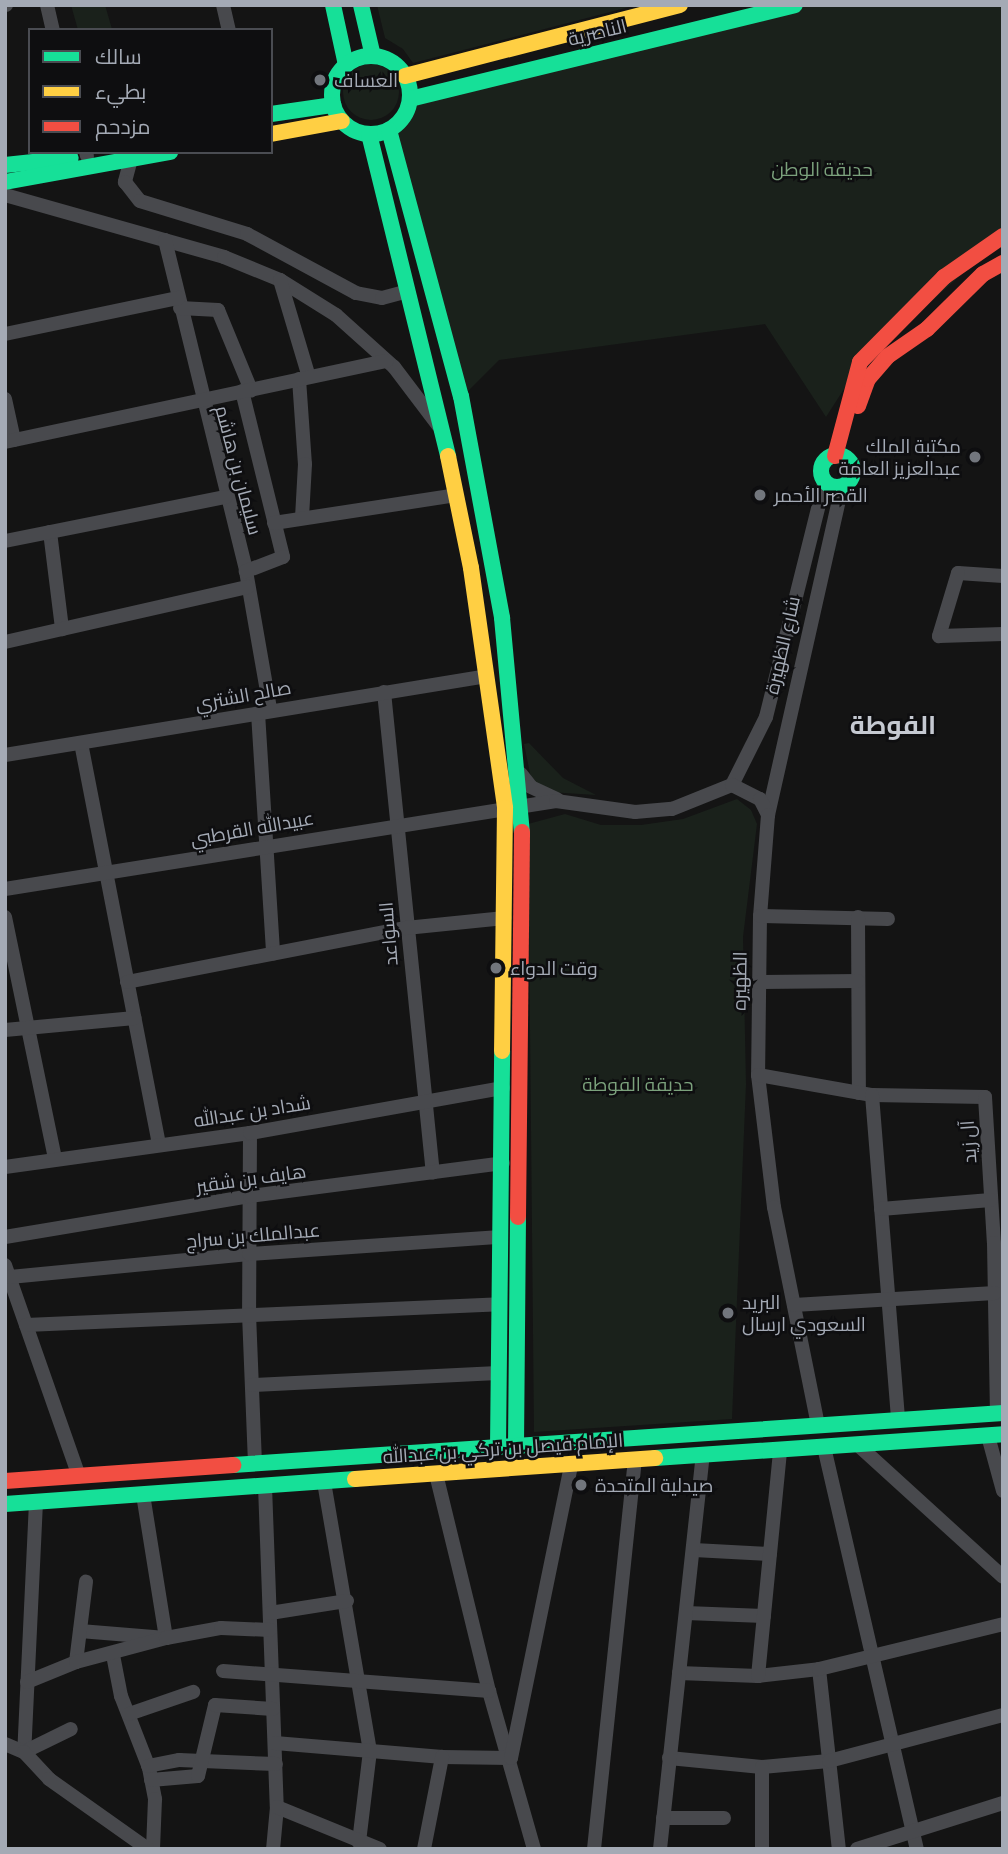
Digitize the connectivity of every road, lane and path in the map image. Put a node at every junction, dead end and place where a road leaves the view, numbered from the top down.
1 (47, 5) edge
2 (223, 5) edge
3 (333, 5) edge
4 (361, 5) edge
5 (680, 5) edge
6 (794, 5) edge
7 (53, 28) edge
8 (229, 28) edge
9 (373, 56) junction
10 (346, 65) junction
11 (405, 76) junction
12 (410, 100) junction
13 (333, 105) junction
14 (273, 114) edge
15 (342, 121) junction
16 (389, 130) junction
17 (273, 134) edge
18 (369, 134) junction
19 (86, 154) edge
20 (159, 154) edge
21 (131, 159) junction
22 (5, 164) edge
23 (5, 182) edge
24 (5, 195) edge
25 (1003, 236) edge
26 (165, 240) junction
27 (1003, 263) edge
28 (280, 280) junction
29 (408, 290) junction
30 (179, 303) junction
31 (5, 334) edge
32 (387, 361) junction
33 (304, 378) junction
34 (247, 390) junction
35 (5, 399) edge
36 (201, 400) junction
37 (443, 432) junction
38 (9, 441) edge
39 (841, 457) junction
40 (825, 480) junction
41 (842, 485) junction
42 (456, 495) junction
43 (226, 497) junction
44 (302, 517) junction
45 (274, 523) junction
46 (50, 532) junction
47 (5, 541) edge
48 (246, 571) junction
49 (1003, 576) edge
50 (248, 587) junction
51 (62, 629) junction
52 (1003, 634) edge
53 (5, 642) edge
54 (487, 676) junction
55 (384, 692) junction
56 (264, 711) junction
57 (81, 743) junction
58 (515, 749) junction
59 (5, 755) edge
60 (732, 785) junction
61 (572, 802) junction
62 (522, 805) junction
63 (505, 808) junction
64 (768, 815) junction
65 (397, 823) junction
66 (268, 845) junction
67 (106, 873) junction
68 (5, 888) edge
69 (760, 916) junction
70 (5, 917) edge
71 (858, 917) junction
72 (504, 918) junction
73 (888, 919) dead end
74 (406, 928) junction
75 (273, 954) junction
76 (858, 981) junction
77 (127, 982) junction
78 (758, 982) junction
79 (134, 1018) junction
80 (25, 1028) junction
81 (5, 1030) edge
82 (758, 1075) junction
83 (503, 1088) junction
84 (865, 1094) junction
85 (423, 1101) junction
86 (250, 1133) junction
87 (159, 1144) junction
88 (55, 1159) junction
89 (503, 1163) junction
90 (5, 1167) edge
91 (433, 1173) junction
92 (510, 1180) junction
93 (250, 1196) junction
94 (991, 1200) junction
95 (881, 1209) junction
96 (501, 1210) junction
97 (518, 1214) junction
98 (5, 1237) edge
99 (500, 1237) junction
100 (998, 1241) edge
101 (249, 1254) junction
102 (7, 1271) edge
103 (995, 1293) junction
104 (888, 1298) junction
105 (500, 1304) junction
106 (794, 1305) junction
107 (249, 1314) junction
108 (26, 1325) junction
109 (499, 1373) junction
110 (252, 1385) junction
111 (1000, 1413) edge
112 (898, 1419) junction
113 (818, 1425) junction
114 (995, 1435) edge
115 (858, 1445) junction
116 (516, 1446) junction
117 (498, 1447) junction
118 (824, 1447) junction
119 (780, 1450) junction
120 (703, 1455) junction
121 (635, 1460) junction
122 (255, 1464) junction
123 (571, 1465) junction
124 (436, 1474) junction
125 (79, 1476) junction
126 (5, 1481) edge
127 (324, 1482) junction
128 (265, 1486) junction
129 (1003, 1491) edge
130 (143, 1494) junction
131 (31, 1502) junction
132 (5, 1504) edge
133 (5, 1510) edge
134 (694, 1550) junction
135 (770, 1554) junction
136 (1003, 1577) edge
137 (86, 1582) dead end
138 (347, 1601) junction
139 (270, 1613) junction
140 (686, 1613) junction
141 (764, 1616) junction
142 (1003, 1624) edge
143 (80, 1630) junction
144 (270, 1630) junction
145 (166, 1638) junction
146 (872, 1653) junction
147 (114, 1655) junction
148 (76, 1662) junction
149 (819, 1668) junction
150 (223, 1671) dead end
151 (272, 1672) junction
152 (679, 1673) junction
153 (758, 1676) junction
154 (359, 1679) junction
155 (27, 1682) junction
156 (489, 1691) junction
157 (193, 1692) dead end
158 (273, 1709) junction
159 (129, 1714) junction
160 (1003, 1715) edge
161 (71, 1729) dead end
162 (275, 1743) junction
163 (5, 1744) edge
164 (892, 1744) junction
165 (370, 1751) junction
166 (24, 1752) junction
167 (442, 1757) junction
168 (511, 1758) junction
169 (669, 1758) junction
170 (203, 1760) junction
171 (829, 1760) junction
172 (276, 1764) junction
173 (762, 1766) junction
174 (150, 1773) junction
175 (1003, 1802) edge
176 (277, 1807) junction
177 (663, 1818) junction
178 (724, 1818) dead end
179 (913, 1832) junction
180 (359, 1842) junction
181 (150, 1849) edge
182 (273, 1849) edge
183 (380, 1849) edge
184 (424, 1849) edge
185 (534, 1849) edge
186 (594, 1849) edge
187 (660, 1849) edge
188 (762, 1849) edge
189 (839, 1849) edge
190 (857, 1849) edge
191 (916, 1849) edge

1 - 7 street
2 - 8 street
3 - 10 street
4 - 9 street
5 - 11 street, الناصرية
6 - 12 street, الناصرية
9 - 10 street
9 - 11 street
10 - 13 street
11 - 12 street
12 - 16 street
13 - 14 street
13 - 15 street
15 - 17 street
15 - 18 street
16 - 18 street
16 - 58 street
18 - 29 street
19 - 22 street
20 - 21 street
21 - 23 street
21 - 29 street
24 - 26 street
25 - 39 street, شارع الظهيرة
26 - 28 street
26 - 30 street, سليمان بن هاشم
27 - 39 street, شارع الظهيرة
28 - 32 street
28 - 33 street
29 - 37 street
30 - 31 street
30 - 34 street
30 - 36 street, سليمان بن هاشم
32 - 33 street
32 - 37 street
33 - 34 street
33 - 44 street
34 - 36 street
34 - 45 street
35 - 38 street
36 - 38 street
36 - 43 street, سليمان بن هاشم
37 - 42 street
39 - 40 street, شارع الظهيرة
39 - 41 street, شارع الظهيرة
40 - 41 street
40 - 60 street, شارع الظهيرة
41 - 64 street, شارع الظهيرة
42 - 44 street
42 - 54 street
43 - 46 street
43 - 48 street, سليمان بن هاشم
44 - 45 street
45 - 48 street
46 - 47 street
46 - 51 street
48 - 50 street, سليمان بن هاشم
49 - 52 street
50 - 51 street
50 - 56 street, سليمان بن هاشم
51 - 53 street
54 - 55 street, صالح الشتري
54 - 63 street
55 - 56 street, صالح الشتري
55 - 65 street, السواعد
56 - 57 street, صالح الشتري
56 - 66 street, سليمان بن هاشم
57 - 59 street, صالح الشتري
57 - 67 street
58 - 61 street
58 - 62 street
60 - 61 street
60 - 64 street
61 - 62 street
62 - 63 street
62 - 92 street
63 - 65 street, عبيدالله القرطبي
63 - 72 street
64 - 69 street, الظهيره
65 - 66 street, عبيدالله القرطبي
65 - 74 street, السواعد
66 - 67 street, عبيدالله القرطبي
66 - 75 street, سليمان بن هاشم
67 - 68 street, عبيدالله القرطبي
67 - 77 street
69 - 71 street
69 - 78 street, الظهيره
70 - 80 street
71 - 73 street
71 - 76 street
72 - 74 street
72 - 83 street
74 - 75 street
74 - 85 street, السواعد
75 - 77 street
76 - 78 street
76 - 84 street
77 - 79 street
78 - 82 street, الظهيره
79 - 80 street
79 - 87 street
80 - 81 street
80 - 88 street
82 - 84 street, آل زيد
82 - 106 street, الظهيره
83 - 85 street, شداد بن عبدالله
83 - 89 street
84 - 94 street, آل زيد
84 - 95 street
85 - 86 street, شداد بن عبدالله
85 - 91 street, السواعد
86 - 87 street, شداد بن عبدالله
86 - 93 street
87 - 88 street, شداد بن عبدالله
88 - 90 street, شداد بن عبدالله
89 - 91 street, هايف بن شقير
89 - 92 street
91 - 93 street, هايف بن شقير
92 - 96 street
92 - 97 street
93 - 98 street, هايف بن شقير
93 - 101 street
94 - 95 street
94 - 100 street, آل زيد
95 - 104 street
96 - 97 street
96 - 99 street
97 - 116 street
99 - 101 street, عبدالملك بن سراج
99 - 105 street
100 - 103 street, آل زيد
101 - 102 street, عبدالملك بن سراج
101 - 107 street
102 - 108 street
103 - 104 street
103 - 111 street, آل زيد
104 - 106 street
104 - 112 street
105 - 107 street
105 - 109 street
106 - 113 street, الظهيره
107 - 108 street
107 - 110 street
108 - 125 street
109 - 110 street
109 - 117 street
110 - 122 street
111 - 112 street, الإمام فيصل بن تركي بن عبدالله
112 - 113 street, الإمام فيصل بن تركي بن عبدالله
113 - 116 street, الإمام فيصل بن تركي بن عبدالله
114 - 115 street, الإمام فيصل بن تركي بن عبدالله
114 - 129 street
115 - 118 street, الإمام فيصل بن تركي بن عبدالله
115 - 136 street
116 - 117 street, الإمام فيصل بن تركي بن عبدالله
117 - 122 street, الإمام فيصل بن تركي بن عبدالله
118 - 119 street, الإمام فيصل بن تركي بن عبدالله
118 - 146 street
119 - 120 street, الإمام فيصل بن تركي بن عبدالله
119 - 135 street
120 - 121 street, الإمام فيصل بن تركي بن عبدالله
120 - 134 street
121 - 123 street, الإمام فيصل بن تركي بن عبدالله
121 - 186 street
122 - 125 street, الإمام فيصل بن تركي بن عبدالله
123 - 124 street, الإمام فيصل بن تركي بن عبدالله
123 - 168 street
124 - 127 street, الإمام فيصل بن تركي بن عبدالله
124 - 156 street
125 - 126 street, الإمام فيصل بن تركي بن عبدالله
127 - 128 street, الإمام فيصل بن تركي بن عبدالله
127 - 138 street
128 - 130 street, الإمام فيصل بن تركي بن عبدالله
128 - 139 street
130 - 131 street, الإمام فيصل بن تركي بن عبدالله
130 - 145 street
131 - 132 street, الإمام فيصل بن تركي بن عبدالله
131 - 133 street
131 - 155 street
134 - 135 street
134 - 140 street
135 - 141 street
137 - 143 street
138 - 139 street
138 - 154 street
139 - 144 street
140 - 141 street
140 - 152 street
141 - 153 street
142 - 146 street
143 - 145 street
143 - 148 street
144 - 145 street
144 - 151 street
145 - 147 street
146 - 149 street
146 - 164 street
147 - 148 street
147 - 159 street
148 - 155 street
149 - 153 street
149 - 171 street
150 - 151 street
151 - 154 street
151 - 158 street
152 - 153 street
152 - 169 street
154 - 156 street
154 - 165 street
155 - 166 street
156 - 168 street
157 - 159 street
158 - 162 street
158 - 170 street
159 - 174 street
160 - 164 street
161 - 166 street
162 - 165 street
162 - 172 street
163 - 166 street
164 - 171 street
164 - 179 street
165 - 167 street
165 - 180 street
166 - 181 street
167 - 168 street
167 - 184 street
168 - 185 street
169 - 173 street
169 - 177 street
170 - 172 street
170 - 174 street
171 - 173 street
171 - 189 street
172 - 176 street
173 - 188 street
174 - 181 street
175 - 179 street
176 - 180 street
176 - 182 street
177 - 178 street
177 - 187 street
179 - 190 street
179 - 191 street
180 - 183 street

